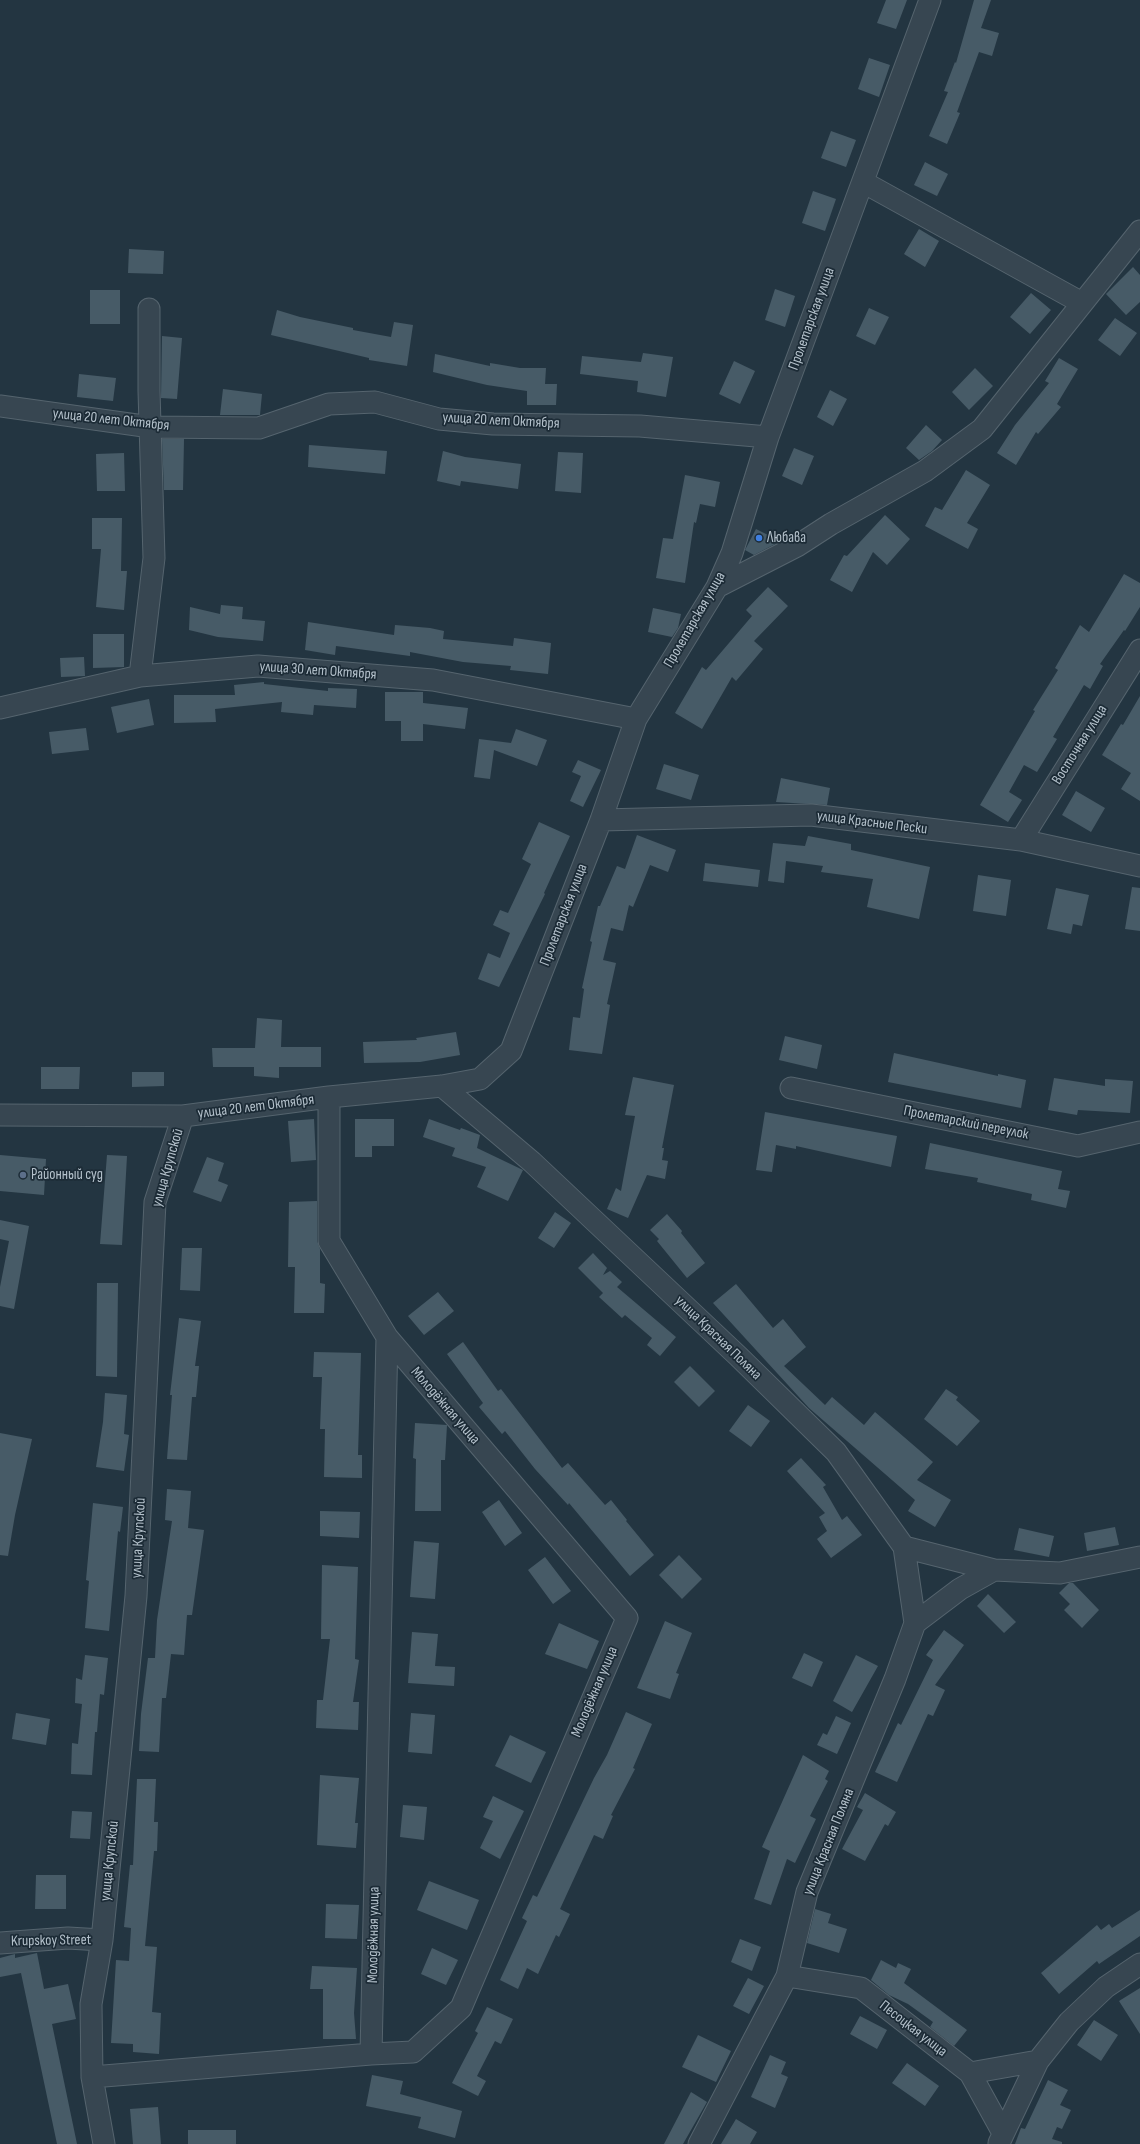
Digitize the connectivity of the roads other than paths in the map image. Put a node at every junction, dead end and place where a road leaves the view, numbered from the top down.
1 (930, 0) edge
2 (863, 182) junction
3 (1140, 230) edge
4 (1082, 304) junction
5 (149, 308) dead end
6 (0, 406) edge
7 (151, 427) junction
8 (768, 437) junction
9 (717, 587) junction
10 (1140, 650) edge
11 (140, 676) junction
12 (0, 708) edge
13 (636, 719) junction
14 (601, 820) junction
15 (1021, 840) junction
16 (1140, 866) edge
17 (442, 1086) junction
18 (791, 1088) dead end
19 (329, 1097) junction
20 (0, 1115) edge
21 (184, 1116) junction
22 (1140, 1132) edge
23 (387, 1337) junction
24 (904, 1547) junction
25 (1140, 1557) edge
26 (994, 1570) junction
27 (915, 1623) junction
28 (102, 1940) junction
29 (0, 1943) edge
30 (1140, 1964) edge
31 (786, 1976) junction
32 (371, 2054) junction
33 (1038, 2061) junction
34 (970, 2073) junction
35 (92, 2077) junction
36 (1001, 2139) edge
37 (104, 2144) edge
38 (699, 2144) edge

1 - 2 street, Пролетарская улица
2 - 4 street
2 - 8 street, Пролетарская улица
3 - 4 street
4 - 9 street
5 - 7 street
6 - 7 street, улица 20 лет Октября
7 - 8 street, улица 20 лет Октября
7 - 11 street
8 - 9 street, Пролетарская улица
9 - 13 street, Пролетарская улица
10 - 15 street, Восточная улица
11 - 12 street, улица 30 лет Октября
11 - 13 street, улица 30 лет Октября
13 - 14 street, Пролетарская улица
14 - 15 street, улица Красные Пески
14 - 17 street, Пролетарская улица
15 - 16 street, улица Красные Пески
17 - 19 street, Пролетарская улица
17 - 24 street, улица Красная Поляна
18 - 22 street, Пролетарский переулок
19 - 21 street, улица 20 лет Октября
19 - 23 street, Молодёжная улица
20 - 21 street, улица Крупской
21 - 28 street, улица Крупской
23 - 32 street, Молодёжная улица
23 - 32 street, Молодёжная улица
24 - 26 street
24 - 27 street
25 - 26 street
26 - 27 street
27 - 31 street, улица Красная Поляна
28 - 29 street, Krupskoy Street
28 - 35 street, улица Крупской
30 - 33 street, Песоцкая улица
31 - 34 street, Песоцкая улица
31 - 38 street, улица Красная Поляна
32 - 35 street, Молодёжная улица
33 - 34 street
33 - 36 street, Песоцкая улица
34 - 36 street, Песоцкая улица
35 - 37 street, улица Крупской

